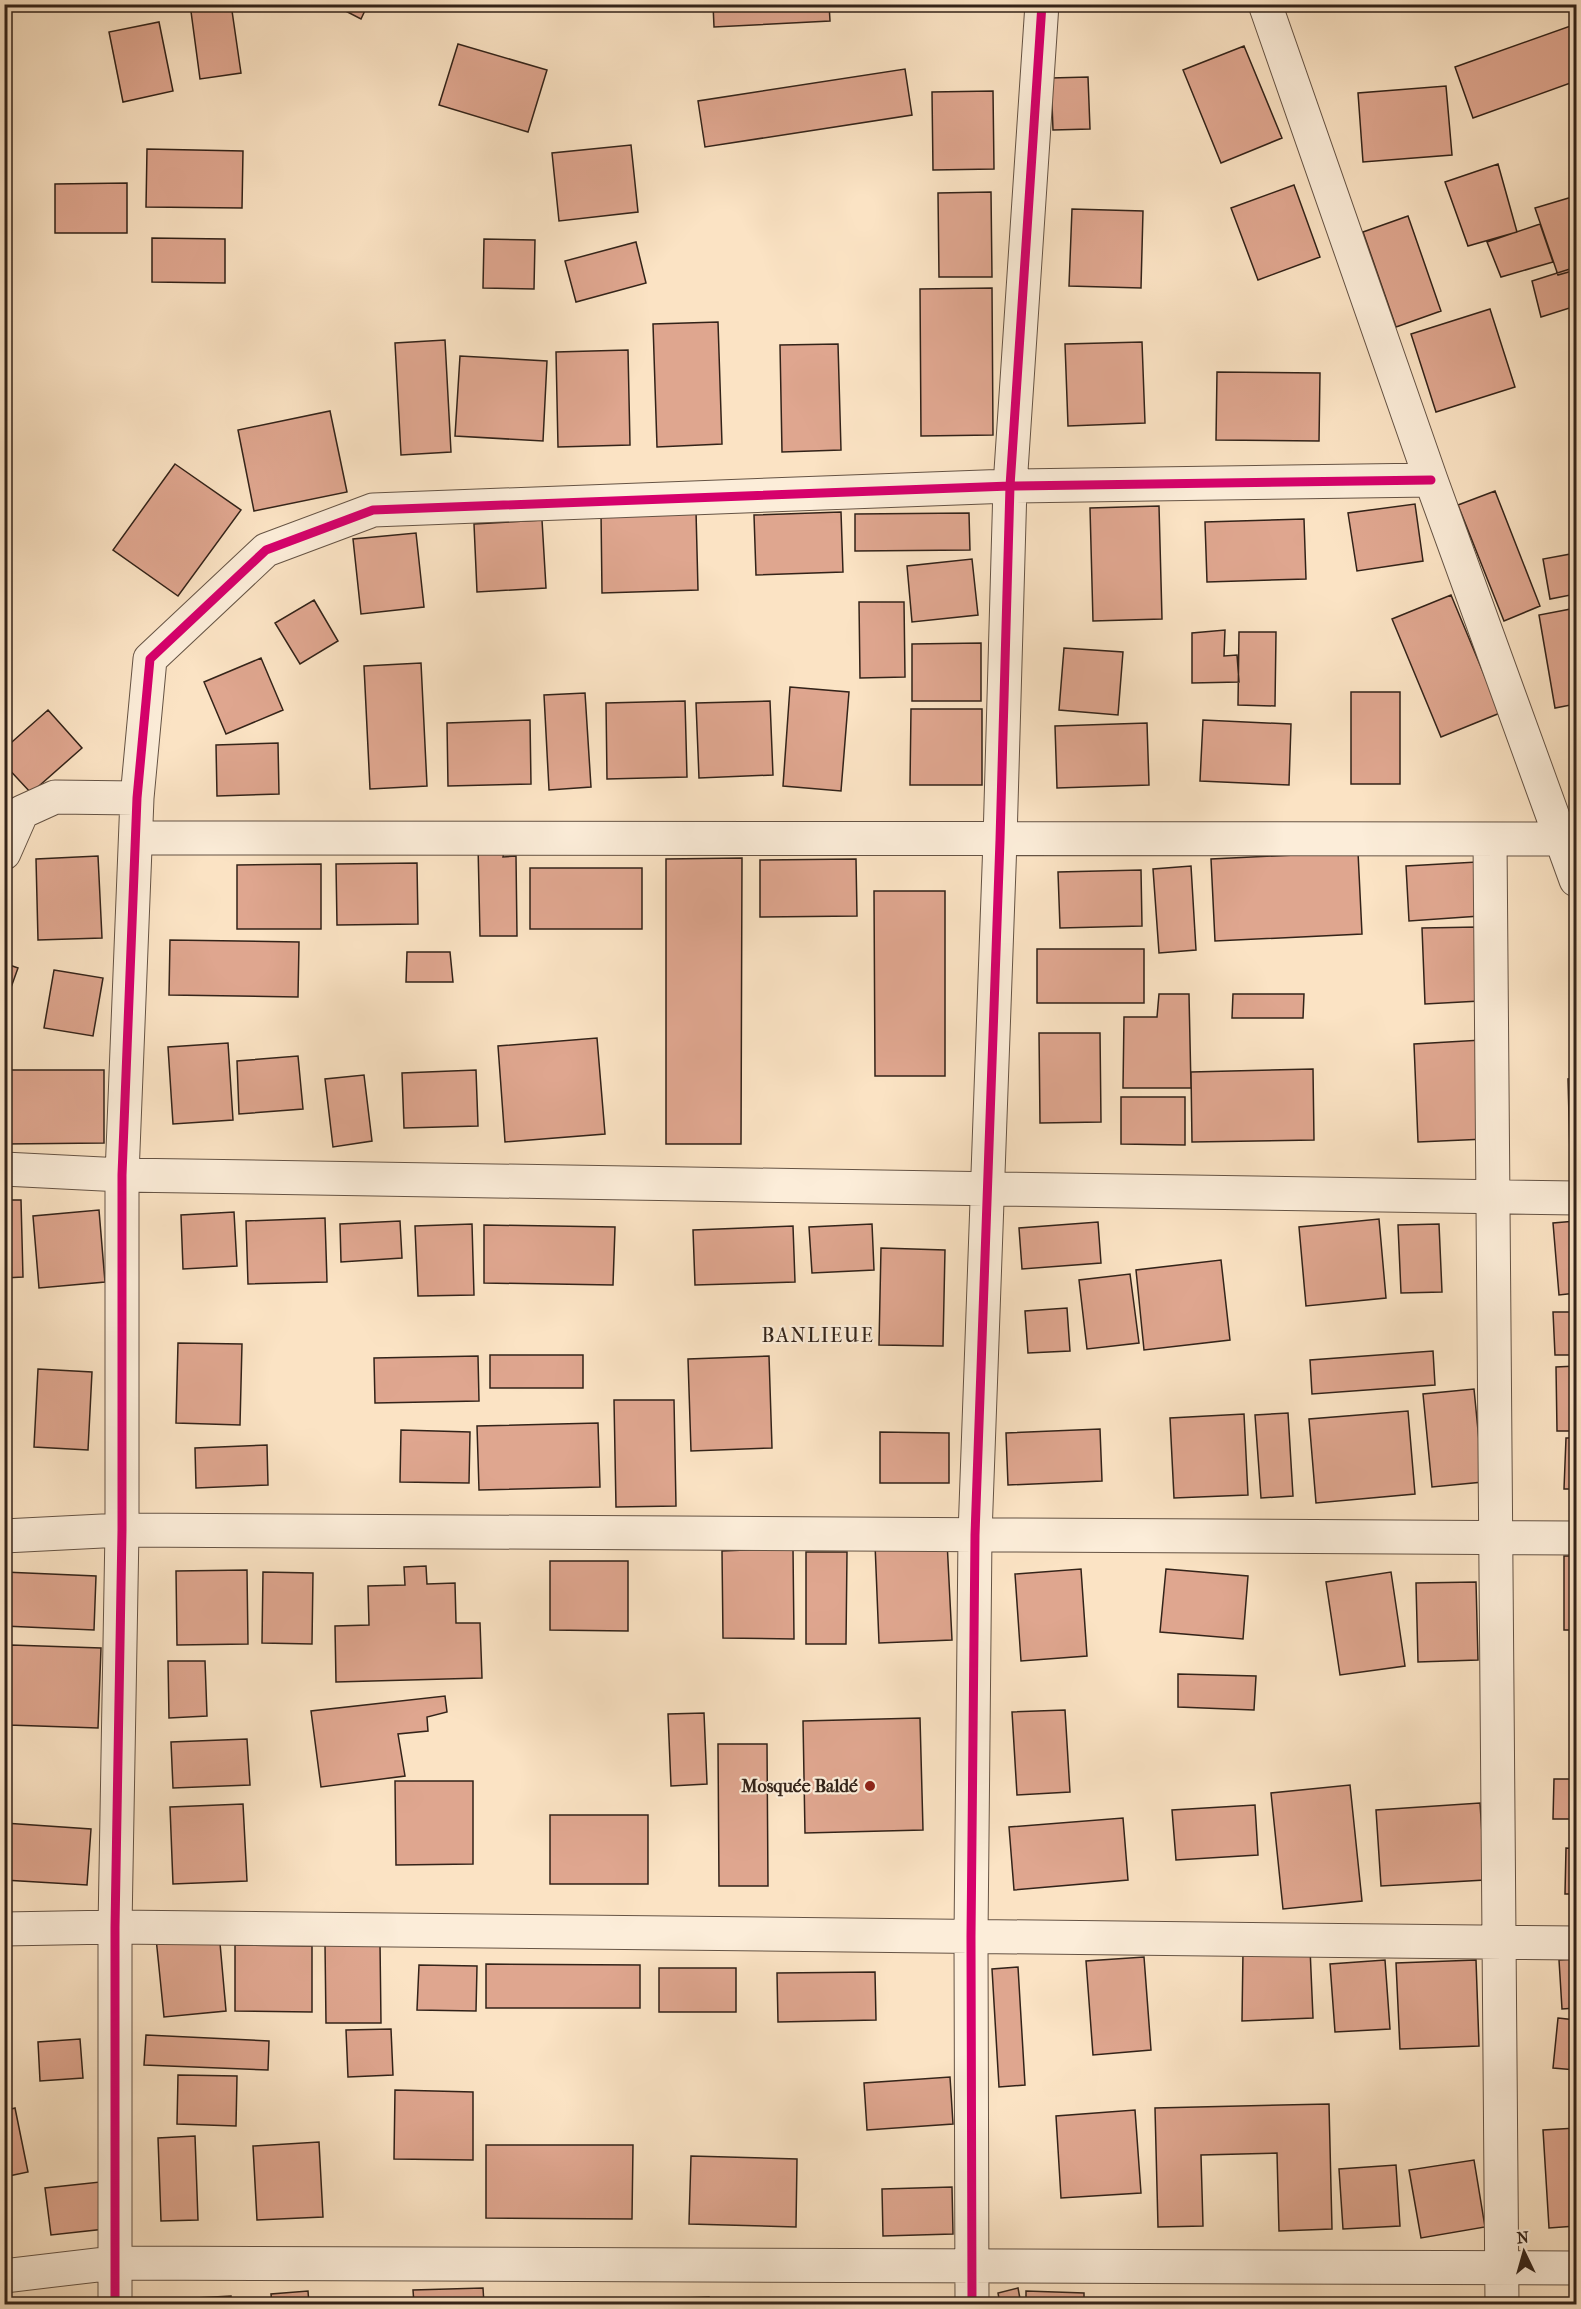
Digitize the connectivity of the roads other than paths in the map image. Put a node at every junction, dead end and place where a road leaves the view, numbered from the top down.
1 (1042, 4) edge
2 (1265, 4) edge
3 (1431, 480) junction
4 (1010, 486) junction
5 (137, 798) junction
6 (136, 838) junction
7 (1562, 839) junction
8 (1000, 840) junction
9 (1490, 840) junction
10 (4, 853) edge
11 (1576, 880) edge
12 (4, 1169) edge
13 (122, 1175) junction
14 (987, 1189) junction
15 (1493, 1197) junction
16 (1576, 1198) edge
17 (122, 1530) junction
18 (975, 1535) junction
19 (4, 1536) edge
20 (1495, 1538) junction
21 (1576, 1538) edge
22 (115, 1927) junction
23 (4, 1929) edge
24 (971, 1937) junction
25 (1498, 1942) junction
26 (1576, 1943) edge
27 (114, 2263) junction
28 (972, 2268) junction
29 (1502, 2268) junction
30 (1576, 2268) edge
31 (4, 2276) edge
32 (114, 2304) edge
33 (972, 2304) edge
34 (1502, 2304) edge

1 - 4 street
2 - 3 street
3 - 4 street
3 - 7 street
4 - 5 street
4 - 8 street
5 - 6 street
5 - 10 street
6 - 8 street
6 - 13 street
7 - 9 street
7 - 11 street
8 - 9 street
8 - 14 street
9 - 15 street
12 - 13 street
13 - 14 street
13 - 17 street
14 - 15 street
14 - 18 street
15 - 16 street
15 - 20 street
17 - 18 street
17 - 19 street
17 - 22 street
18 - 20 street
18 - 24 street
20 - 21 street
20 - 25 street
22 - 23 street
22 - 24 street
22 - 27 street
24 - 25 street
24 - 28 street
25 - 26 street
25 - 29 street
27 - 28 street
27 - 31 street
27 - 32 street
28 - 29 street
28 - 33 street
29 - 30 street
29 - 34 street

